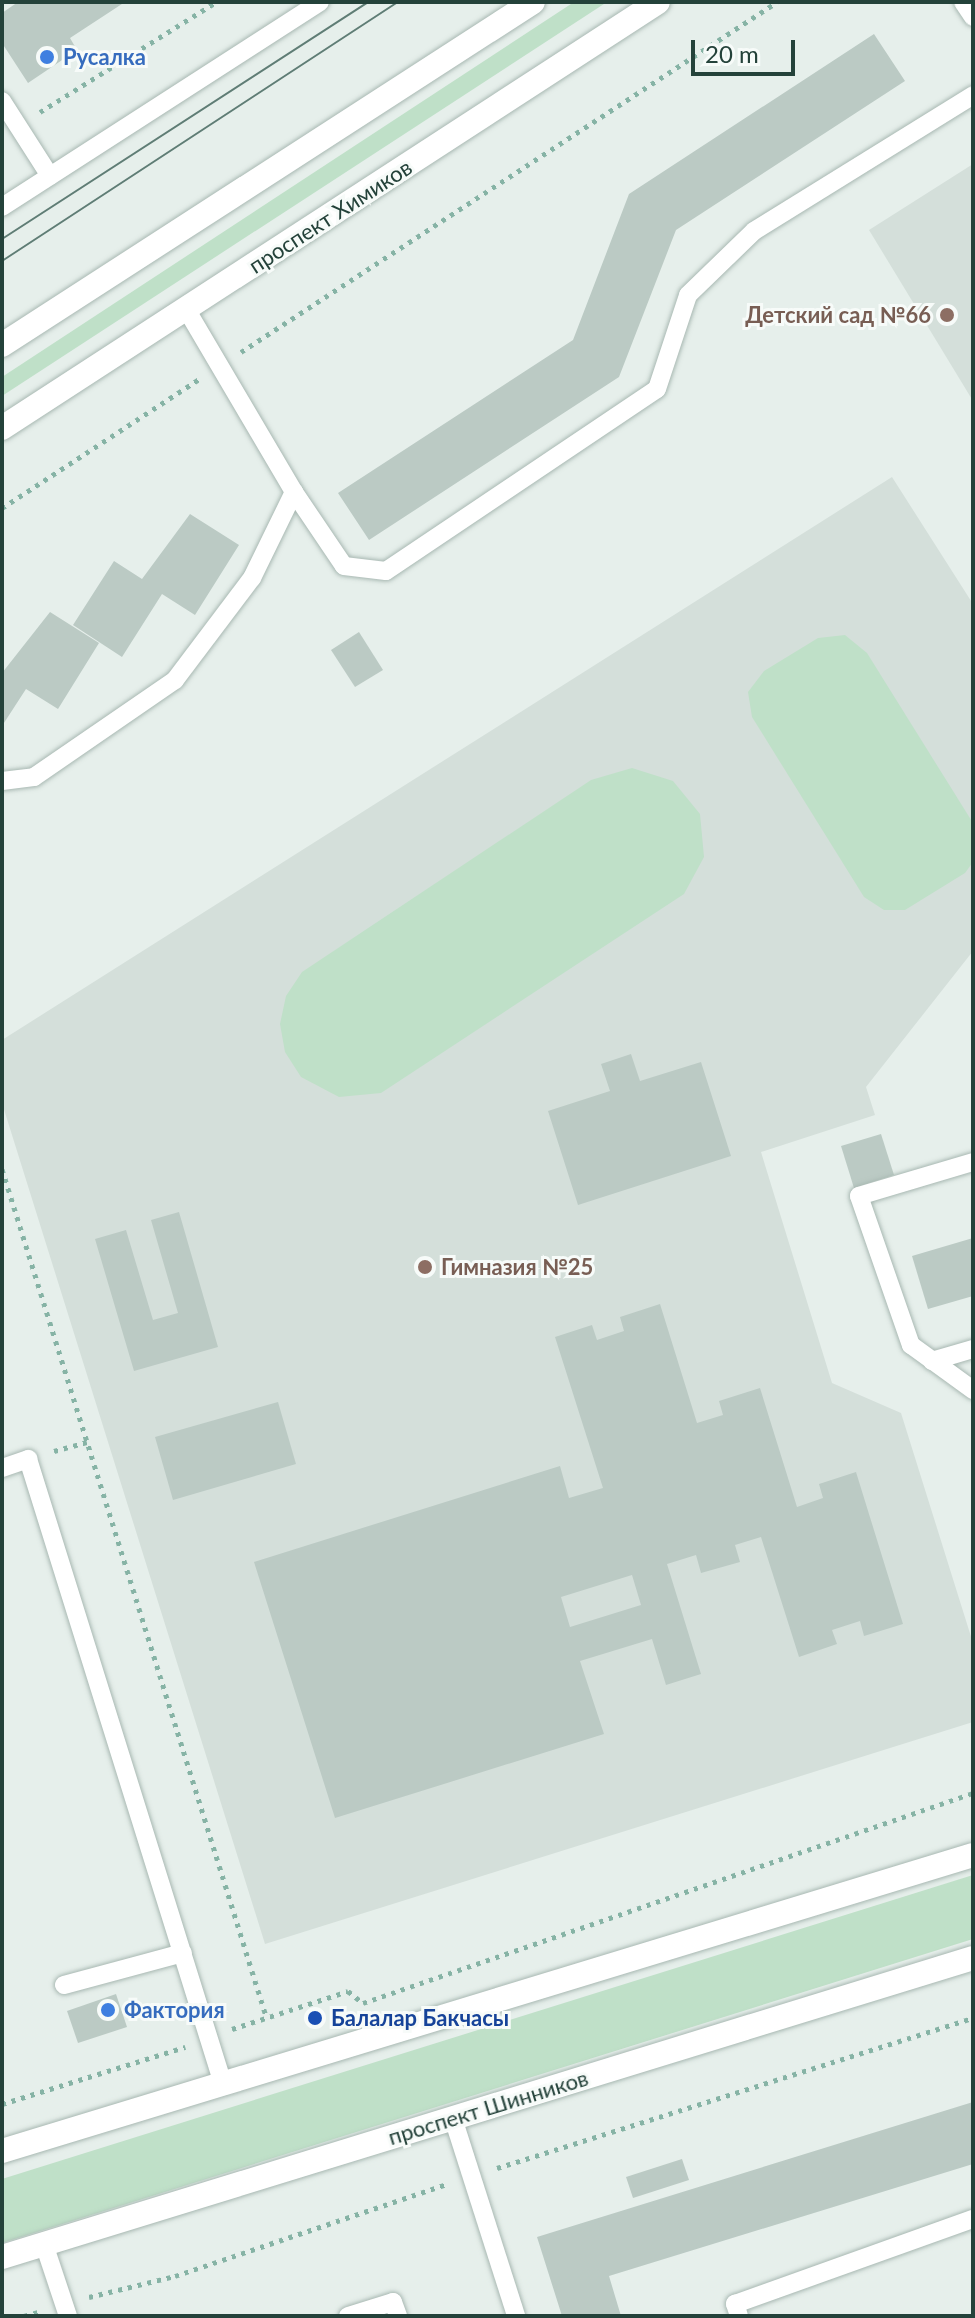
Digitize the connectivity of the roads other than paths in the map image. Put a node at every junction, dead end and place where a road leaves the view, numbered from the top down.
1 (320, 2) edge
2 (533, 2) edge
3 (658, 2) edge
4 (963, 2) edge
5 (973, 17) edge
6 (973, 95) edge
7 (2, 101) edge
8 (50, 176) junction
9 (2, 207) edge
10 (187, 310) junction
11 (2, 345) edge
12 (2, 428) edge
13 (294, 492) junction
14 (2, 781) edge
15 (973, 1162) edge
16 (973, 1349) edge
17 (932, 1361) junction
18 (973, 1390) edge
19 (2, 1468) edge
20 (973, 1855) edge
21 (183, 1953) junction
22 (973, 1958) edge
23 (64, 1985) dead end
24 (223, 2084) junction
25 (453, 2118) junction
26 (2, 2151) edge
27 (973, 2219) edge
28 (44, 2244) junction
29 (2, 2257) edge
30 (66, 2310) edge
31 (348, 2316) edge
32 (398, 2316) edge
33 (516, 2316) edge
34 (739, 2316) edge

1 - 8 lane
2 - 11 street
3 - 10 street, проспект Химиков
4 - 5 lane
6 - 13 lane
7 - 8 lane
8 - 9 lane
10 - 12 street, проспект Химиков
10 - 13 lane
13 - 14 lane
15 - 17 lane
16 - 17 lane
17 - 18 lane
19 - 21 lane
20 - 24 street
21 - 23 lane
21 - 24 lane
22 - 25 street, проспект Шинников
24 - 26 street
25 - 28 street, проспект Шинников
25 - 33 lane
27 - 34 lane
28 - 29 street, проспект Шинников
28 - 30 lane
31 - 32 lane

